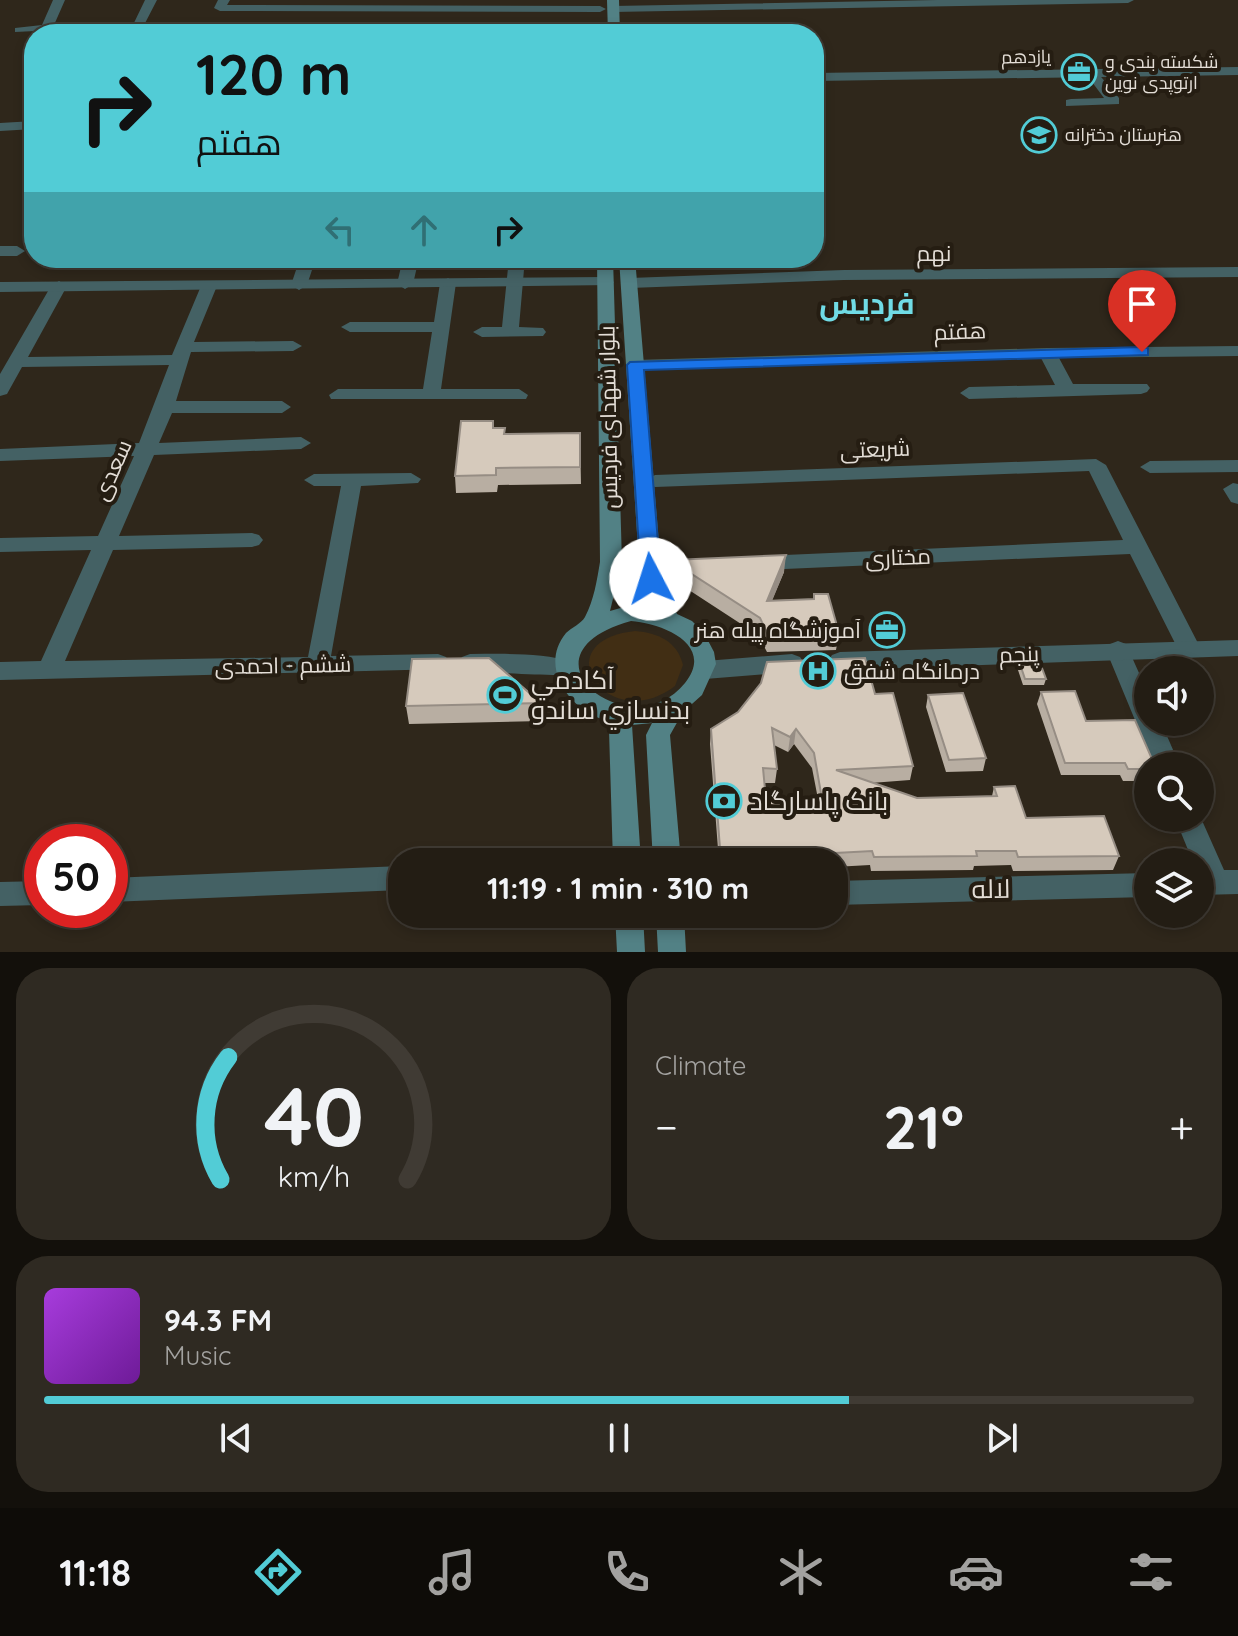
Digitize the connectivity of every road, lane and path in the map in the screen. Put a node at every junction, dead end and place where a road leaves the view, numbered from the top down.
1 (59, 0) edge
2 (151, 0) edge
3 (1128, 0) edge
4 (222, 4) edge
5 (613, 4) edge
6 (600, 10) edge
7 (49, 24) edge
8 (139, 24) edge
9 (614, 24) edge
10 (19, 30) dead end
11 (24, 30) edge
12 (1238, 71) edge
13 (1092, 74) junction
14 (824, 77) edge
15 (1071, 103) dead end
16 (24, 126) edge
17 (0, 127) edge
18 (305, 268) edge
19 (409, 268) edge
20 (516, 268) edge
21 (605, 268) edge
22 (628, 268) edge
23 (1238, 272) edge
24 (606, 282) junction
25 (448, 283) junction
26 (514, 283) junction
27 (630, 283) junction
28 (405, 284) junction
29 (299, 285) junction
30 (59, 286) junction
31 (209, 286) junction
32 (0, 287) edge
33 (350, 327) dead end
34 (442, 327) junction
35 (482, 332) dead end
36 (510, 332) junction
37 (537, 332) dead end
38 (293, 346) dead end
39 (1238, 351) edge
40 (1047, 353) junction
41 (182, 354) junction
42 (17, 362) junction
43 (635, 365) junction
44 (1141, 388) dead end
45 (0, 390) edge
46 (1067, 390) junction
47 (969, 393) dead end
48 (338, 395) dead end
49 (431, 395) junction
50 (519, 395) dead end
51 (165, 407) junction
52 (282, 407) dead end
53 (301, 443) dead end
54 (147, 449) junction
55 (0, 455) edge
56 (1238, 466) edge
57 (1150, 467) dead end
58 (352, 479) junction
59 (411, 479) dead end
60 (314, 480) dead end
61 (655, 481) dead end
62 (252, 540) dead end
63 (106, 543) junction
64 (0, 545) edge
65 (1136, 547) junction
66 (740, 563) edge
67 (668, 619) junction
68 (595, 621) junction
69 (1238, 648) edge
70 (1189, 649) junction
71 (1118, 650) junction
72 (318, 664) junction
73 (565, 668) junction
74 (49, 670) junction
75 (705, 670) junction
76 (0, 671) edge
77 (673, 708) junction
78 (615, 713) junction
79 (1161, 752) edge
80 (1194, 832) edge
81 (626, 848) edge
82 (666, 848) edge
83 (388, 879) edge
84 (1218, 883) edge
85 (1134, 885) edge
86 (128, 889) edge
87 (24, 893) edge
88 (848, 893) edge
89 (0, 894) edge
90 (630, 928) edge
91 (671, 928) edge
92 (631, 952) edge
93 (672, 952) edge

1 - 7 street
2 - 8 street
3 - 5 street
4 - 6 street
5 - 9 main road
10 - 11 street
12 - 13 street, یازدهم
13 - 14 street, یازدهم
13 - 15 street
16 - 17 street
18 - 29 street
19 - 28 street
20 - 26 street
21 - 24 main road, بلوار شهدای فردیس
22 - 27 main road, بلوار شهدای فردیس
23 - 27 street, نهم
24 - 26 street
24 - 68 main road, بلوار شهدای فردیس
25 - 26 street
25 - 28 street
25 - 34 street
26 - 36 street
27 - 43 main road, بلوار شهدای فردیس
28 - 29 street
29 - 31 street
30 - 31 street
30 - 32 street
30 - 42 street
31 - 41 street, سعدی
33 - 34 street
34 - 49 street
35 - 36 street
36 - 37 street
38 - 41 street
39 - 40 street, هفتم
40 - 43 street, هفتم
40 - 46 street
41 - 42 street
41 - 51 street, سعدی
42 - 45 street
43 - 67 main road, بلوار شهدای فردیس
44 - 46 street
46 - 47 street
48 - 49 street
49 - 50 street
51 - 52 street
51 - 54 street, سعدی
53 - 54 street
54 - 55 street
54 - 63 street, سعدی
56 - 57 street
58 - 59 street
58 - 60 street
58 - 72 street
61 - 65 street, شریعتی
62 - 63 street
63 - 64 street
63 - 74 street, سعدی
65 - 66 street, مختاری
65 - 70 street
67 - 68 main road
67 - 75 main road
68 - 73 main road
69 - 70 street, پنجم
70 - 71 street, پنجم
71 - 75 street, پنجم
71 - 79 street
72 - 73 street, ششم - احمدی
72 - 74 street, ششم - احمدی
73 - 78 main road
74 - 76 street, ششم - احمدی
75 - 77 main road
77 - 78 main road
77 - 82 main road
78 - 81 main road
80 - 84 street
83 - 86 street
85 - 88 street, لاله
87 - 89 street
90 - 92 main road
91 - 93 main road

